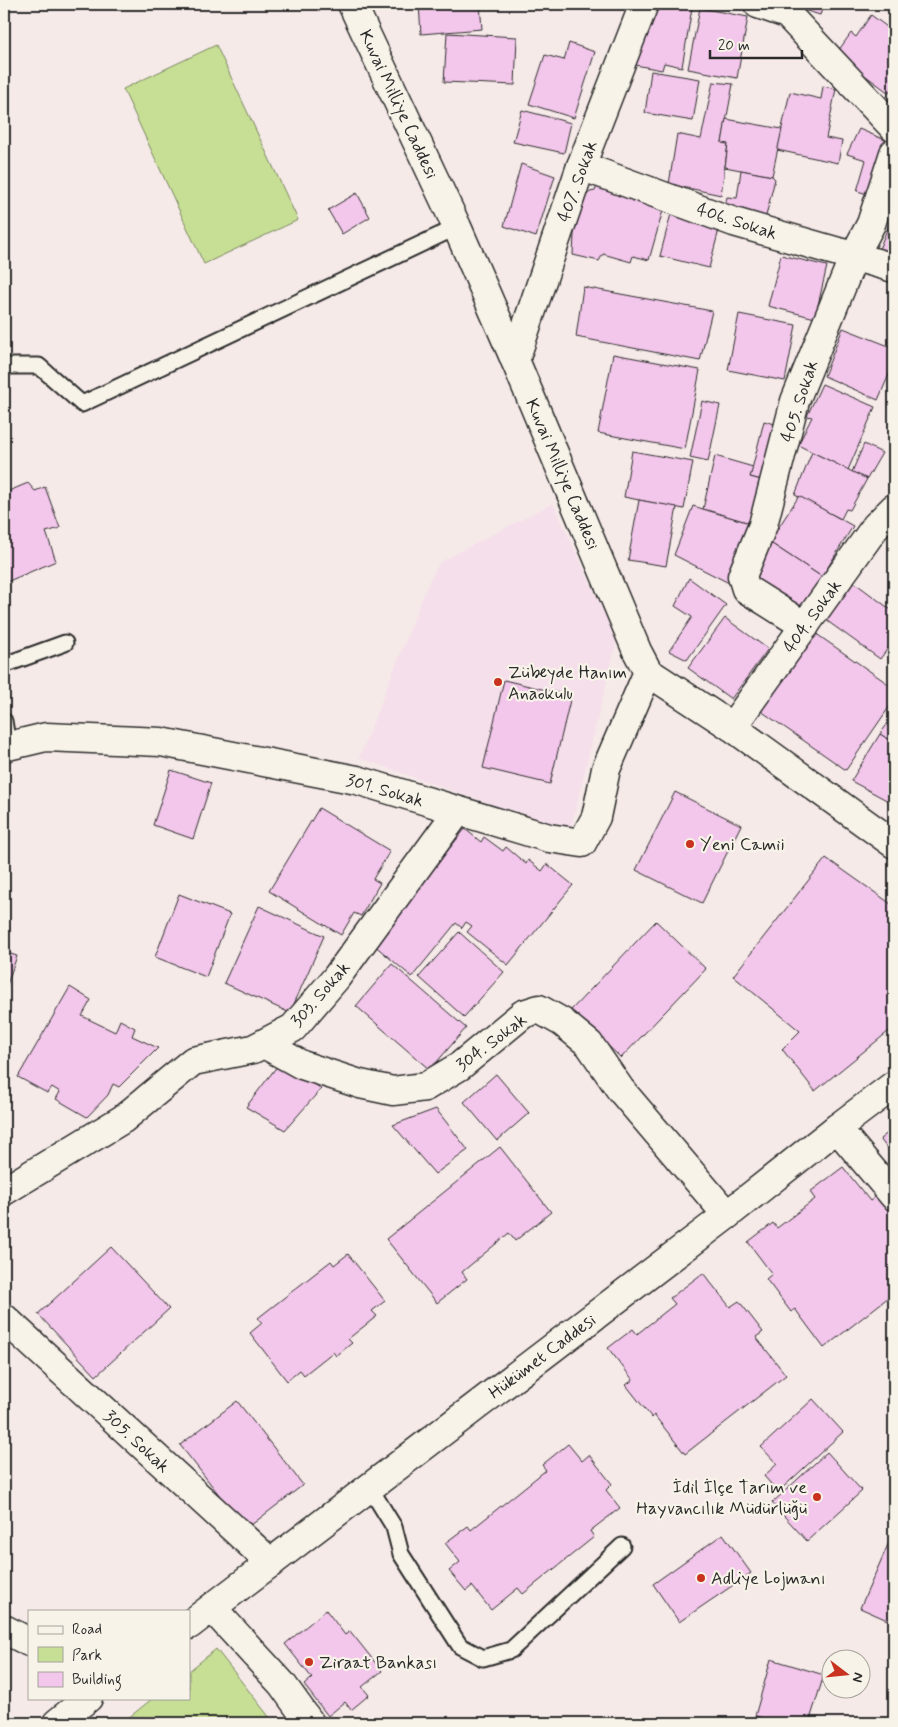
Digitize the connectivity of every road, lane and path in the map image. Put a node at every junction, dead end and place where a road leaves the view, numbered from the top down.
1 (352, 4) edge
2 (644, 4) edge
3 (758, 4) edge
4 (894, 128) edge
5 (894, 153) edge
6 (581, 166) junction
7 (457, 226) junction
8 (854, 256) junction
9 (894, 268) edge
10 (515, 360) junction
11 (4, 366) edge
12 (894, 508) edge
13 (805, 626) junction
14 (65, 644) dead end
15 (4, 665) edge
16 (648, 672) junction
17 (732, 727) junction
18 (5, 744) edge
19 (458, 811) junction
20 (892, 836) edge
21 (264, 1044) junction
22 (894, 1085) edge
23 (836, 1128) junction
24 (4, 1191) edge
25 (894, 1196) edge
26 (727, 1215) junction
27 (4, 1318) edge
28 (370, 1488) junction
29 (622, 1546) dead end
30 (271, 1563) junction
31 (212, 1608) junction
32 (190, 1624) edge
33 (4, 1629) edge
34 (28, 1641) edge
35 (86, 1700) edge
36 (58, 1723) edge
37 (310, 1723) edge

1 - 7 street, Kuvai Milliye Caddesi
2 - 6 street, 407. Sokak
3 - 4 street
5 - 8 street, 405. Sokak
6 - 8 street, 406. Sokak
6 - 10 street, 407. Sokak
7 - 10 street, Kuvai Milliye Caddesi
7 - 11 lane
8 - 9 street, 406. Sokak
8 - 13 street, 405. Sokak
10 - 16 street, Kuvai Milliye Caddesi
12 - 13 street, 404. Sokak
13 - 17 street, 404. Sokak
14 - 15 lane
16 - 17 street
16 - 19 street, 301. Sokak
17 - 20 street
18 - 19 street, 301. Sokak
19 - 21 street, 303. Sokak
21 - 24 street, 303. Sokak
21 - 26 street, 304. Sokak
22 - 23 street, Hükümet Caddesi
23 - 25 street
23 - 26 street, Hükümet Caddesi
26 - 28 street, Hükümet Caddesi
27 - 30 street, 305. Sokak
28 - 29 lane
28 - 30 street, Hükümet Caddesi
30 - 31 street, Hükümet Caddesi
31 - 32 street, Hükümet Caddesi
31 - 37 street
33 - 34 street
35 - 36 street

